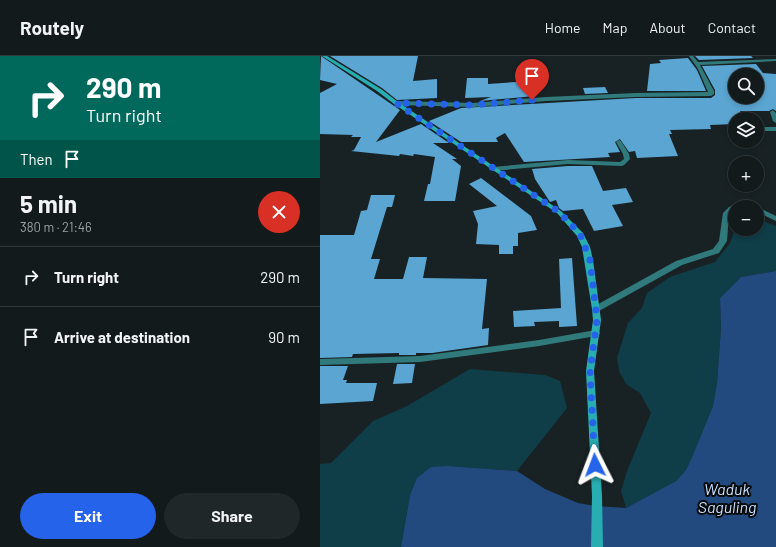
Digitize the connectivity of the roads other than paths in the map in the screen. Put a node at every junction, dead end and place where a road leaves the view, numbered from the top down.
1 (324, 56) edge
2 (690, 56) edge
3 (776, 60) edge
4 (696, 64) junction
5 (396, 103) junction
6 (773, 112) dead end
7 (776, 121) edge
8 (764, 129) edge
9 (776, 129) edge
10 (620, 142) dead end
11 (493, 168) junction
12 (728, 211) edge
13 (764, 213) edge
14 (776, 219) edge
15 (596, 309) junction
16 (596, 333) junction
17 (320, 362) edge
18 (597, 547) edge

1 - 5 main road
2 - 4 street
3 - 4 street
4 - 5 street
5 - 11 main road
6 - 7 street
8 - 9 street
10 - 11 street
11 - 15 main road
12 - 15 street
13 - 14 street
15 - 16 main road
16 - 17 street
16 - 18 main road

